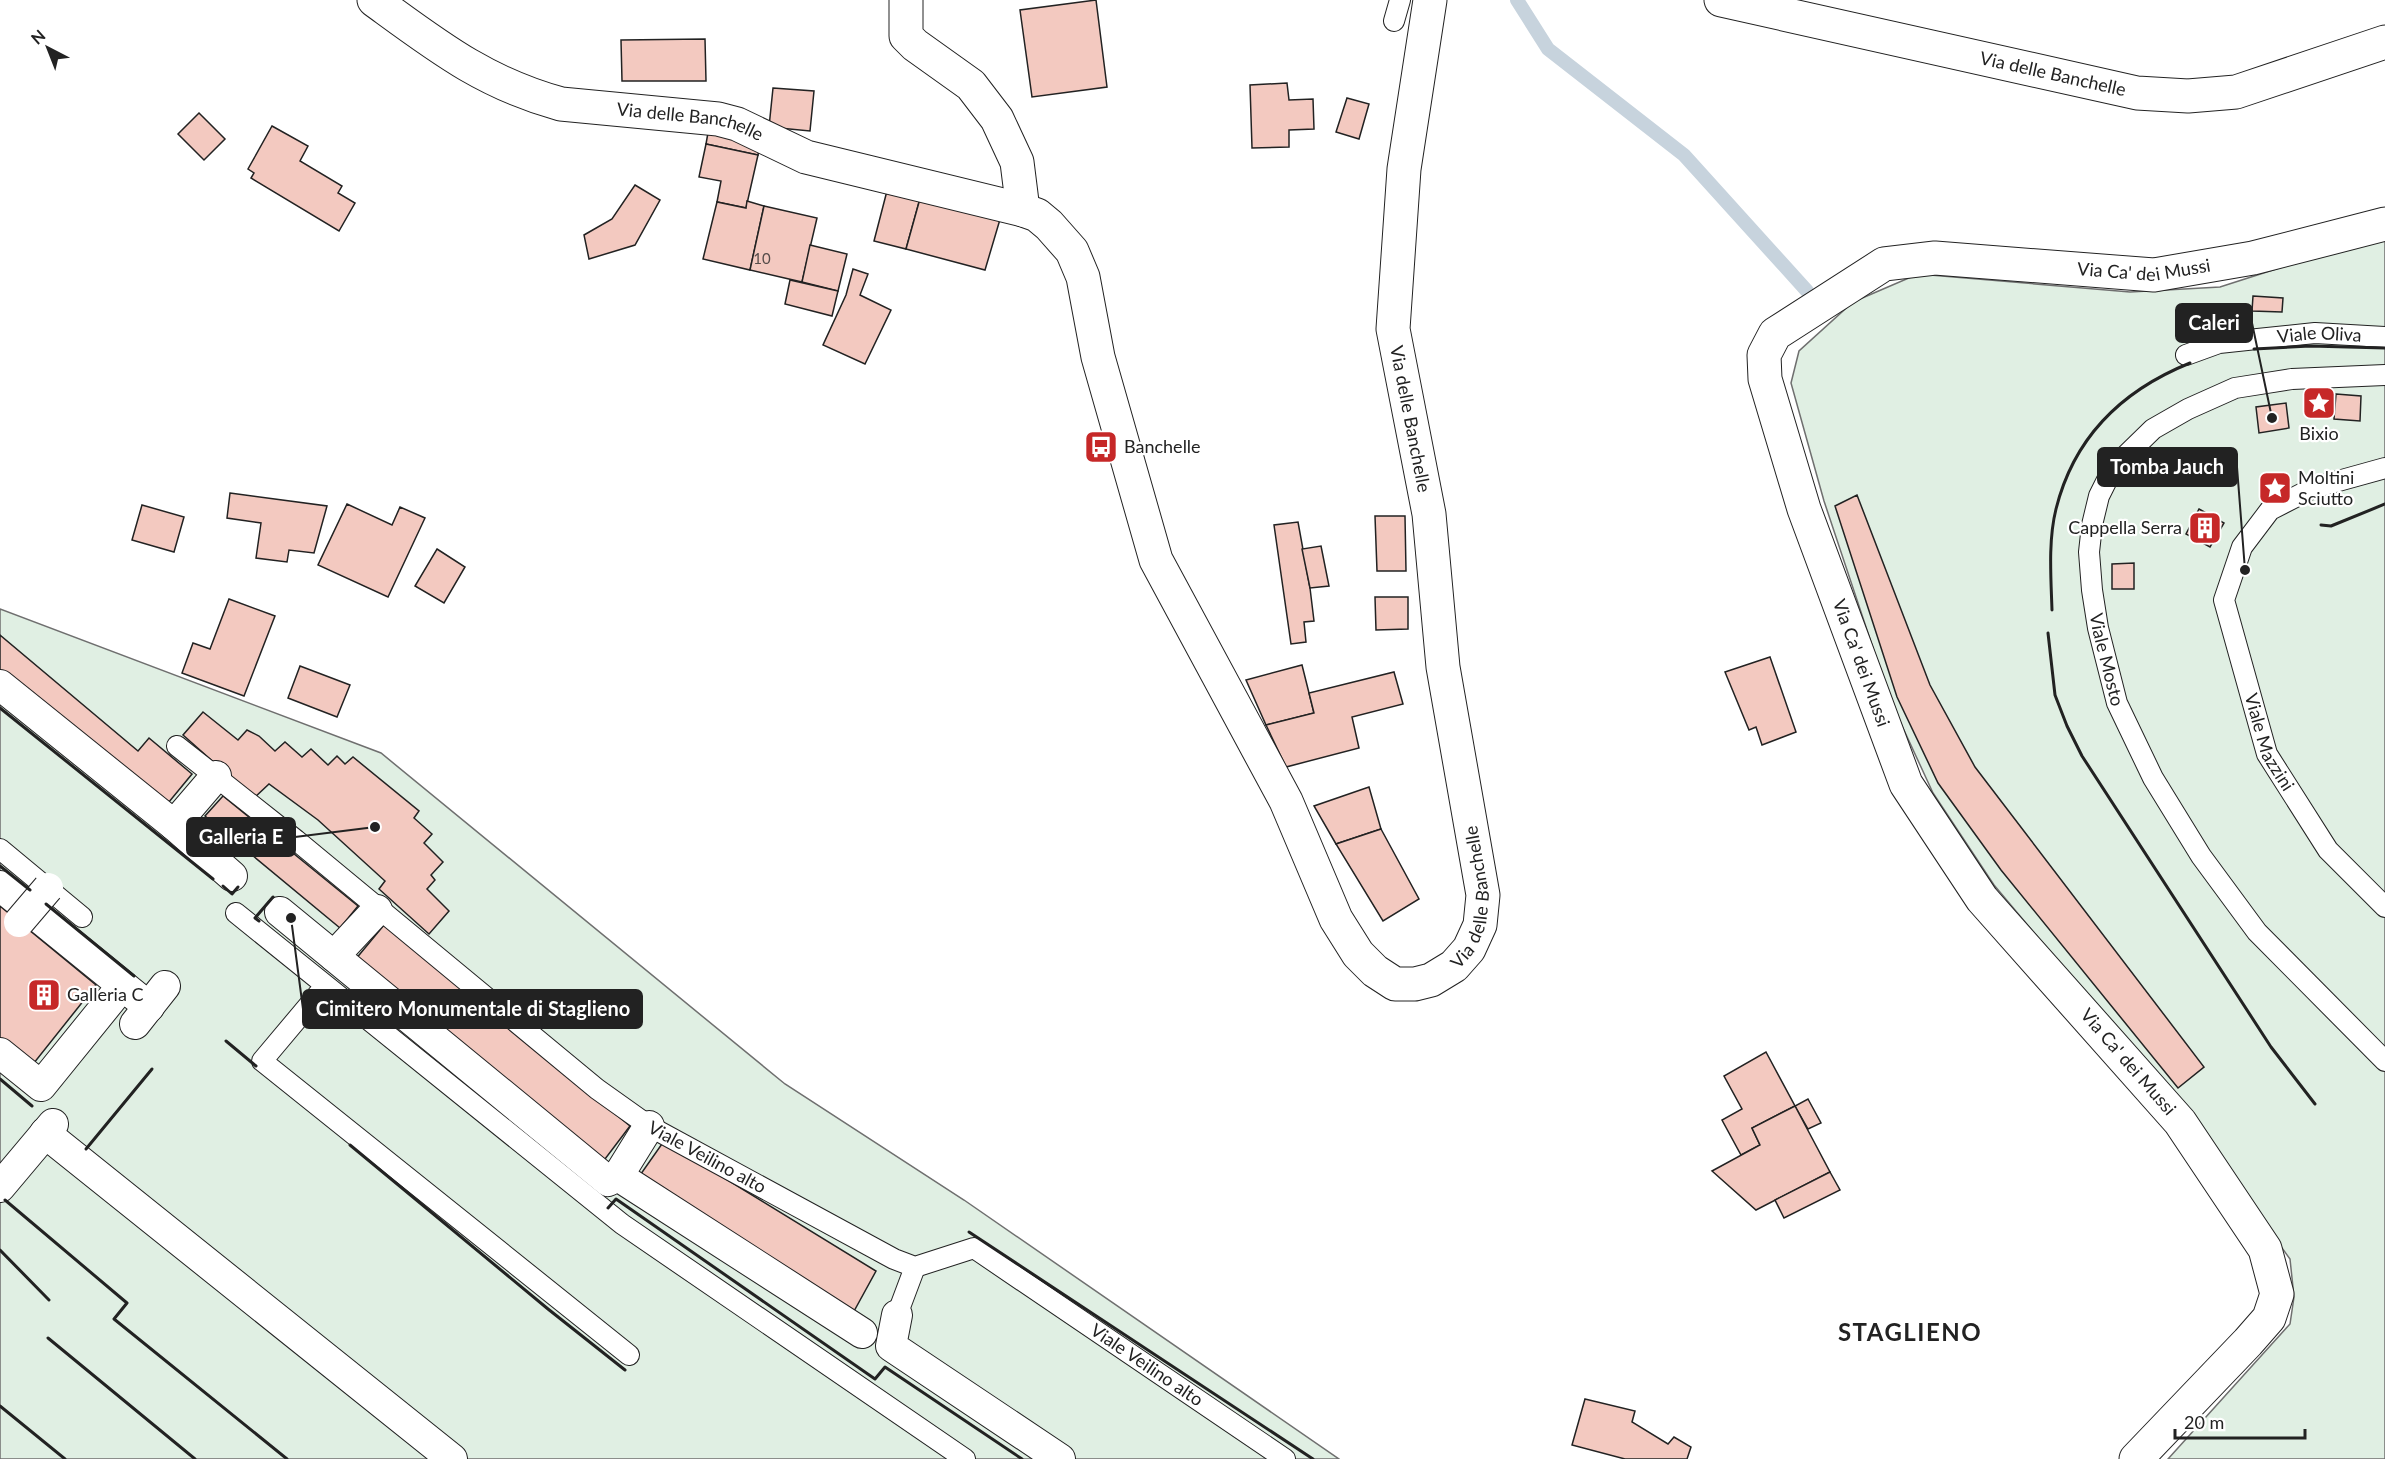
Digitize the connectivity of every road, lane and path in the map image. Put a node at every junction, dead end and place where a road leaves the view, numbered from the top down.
1 (374, 0) edge
2 (906, 0) edge
3 (1400, 0) edge
4 (1430, 0) edge
5 (1720, 0) edge
6 (1394, 21) dead end
7 (2385, 42) edge
8 (1023, 210) junction
9 (2385, 224) edge
10 (2385, 337) edge
11 (2186, 355) dead end
12 (2385, 375) edge
13 (2385, 468) edge
14 (0, 685) edge
15 (177, 746) dead end
16 (216, 776) junction
17 (174, 825) junction
18 (0, 849) edge
19 (232, 876) dead end
20 (0, 886) edge
21 (48, 888) junction
22 (2385, 907) edge
23 (377, 910) junction
24 (280, 912) dead end
25 (236, 913) dead end
26 (82, 917) dead end
27 (19, 922) dead end
28 (334, 956) junction
29 (325, 986) junction
30 (0, 1053) edge
31 (2385, 1061) edge
32 (649, 1126) junction
33 (618, 1176) junction
34 (0, 1187) edge
35 (915, 1268) junction
36 (897, 1314) joint
37 (862, 1333) dead end
38 (629, 1355) dead end
39 (452, 1459) edge
40 (965, 1459) edge
41 (1060, 1459) edge
42 (1285, 1459) edge
43 (2136, 1459) edge

1 - 8 street, Via delle Banchelle
2 - 8 street
3 - 6 lane
4 - 8 street, Via delle Banchelle
5 - 7 street, Via delle Banchelle
9 - 43 street, Via Ca' dei Mussi
10 - 11 lane, Viale Oliva
12 - 31 lane, Viale Mosto
13 - 22 lane, Viale Mazzini
14 - 17 street
15 - 16 lane, Viale Veilino alto
16 - 17 street
16 - 23 lane, Viale Veilino alto
17 - 19 street
18 - 21 lane
20 - 30 street
21 - 26 lane
21 - 27 street, bridge
23 - 28 street
23 - 32 lane, Viale Veilino alto
24 - 28 street
25 - 29 lane
28 - 33 street
29 - 38 lane
29 - 40 lane
32 - 33 street
32 - 35 lane, Viale Veilino alto
33 - 37 street
34 - 39 street
35 - 36 lane
35 - 42 lane, Viale Veilino alto
36 - 41 street

